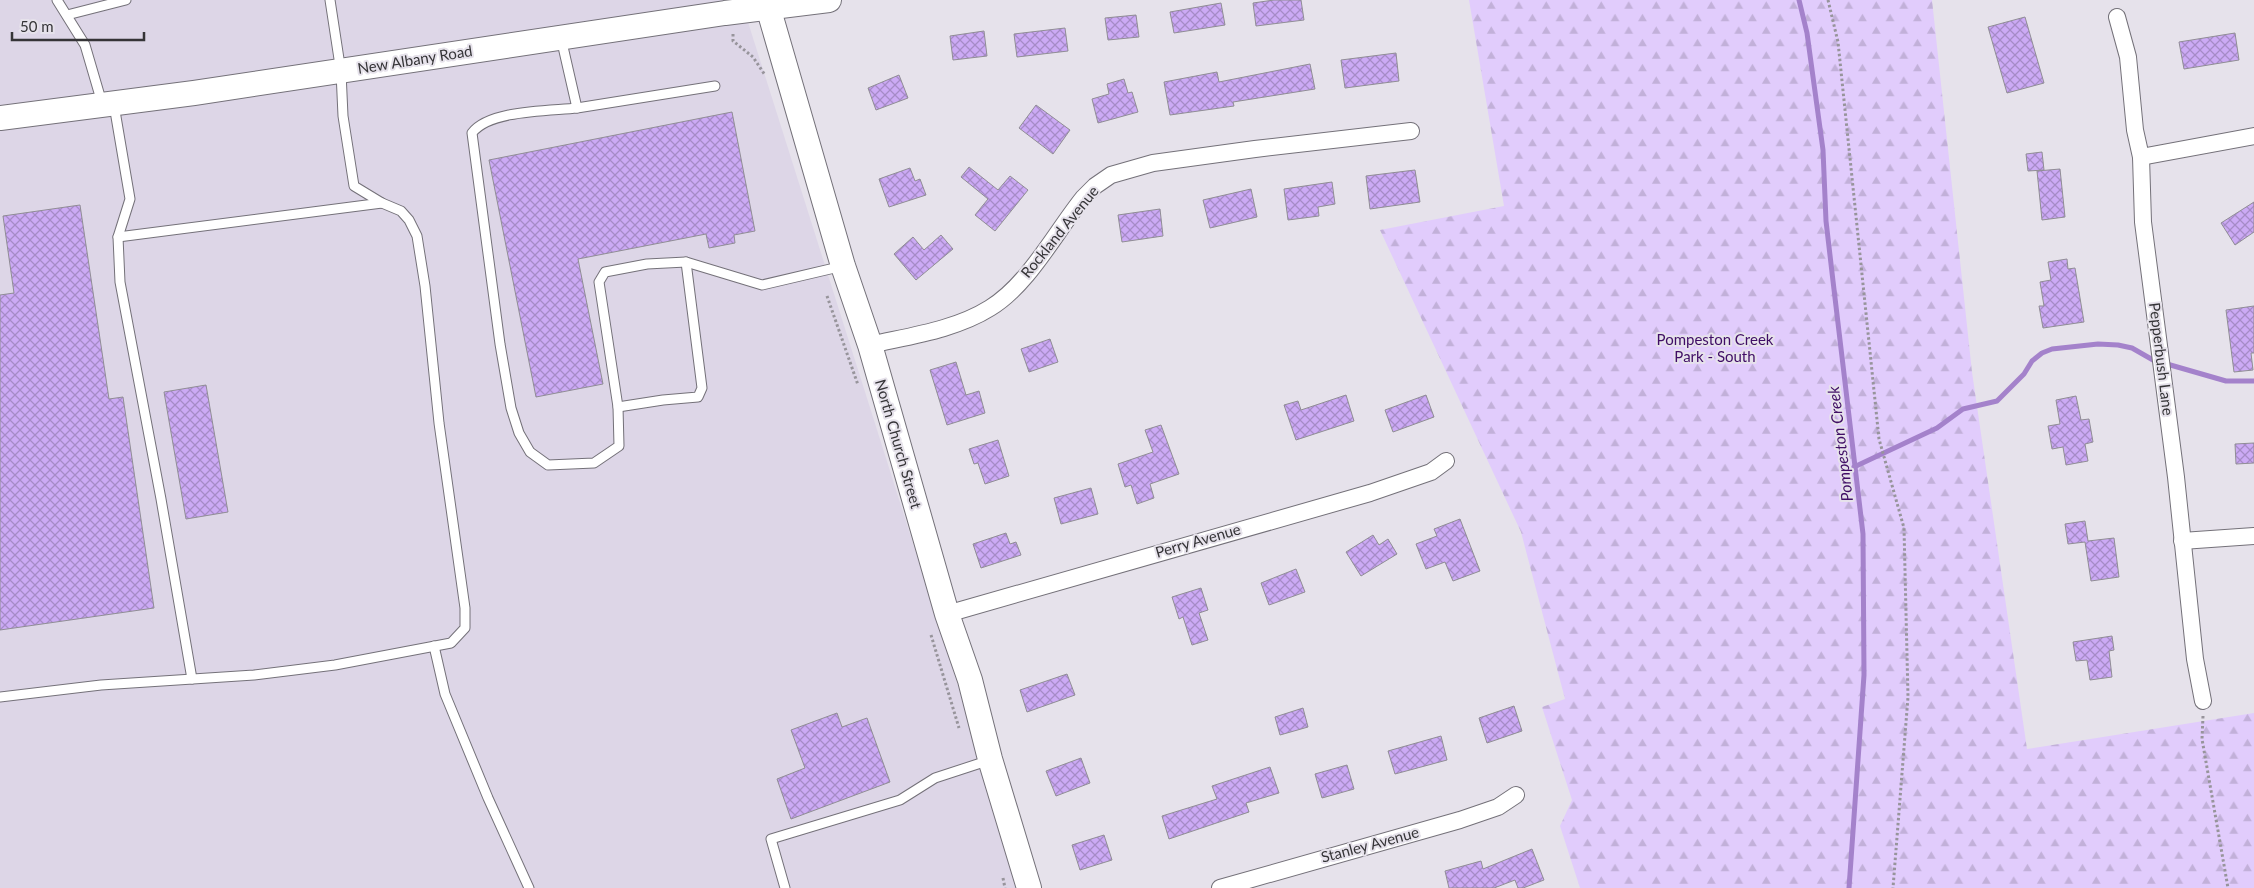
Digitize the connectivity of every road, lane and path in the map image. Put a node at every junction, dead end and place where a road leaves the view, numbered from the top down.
1 (57, 0) edge
2 (126, 0) edge
3 (330, 0) edge
4 (829, 0) edge
5 (1828, 0) edge
6 (767, 4) edge
7 (67, 15) junction
8 (2117, 17) dead end
9 (733, 34) dead end
10 (561, 38) junction
11 (341, 72) junction
12 (767, 79) dead end
13 (715, 86) dead end
14 (108, 103) junction
15 (577, 108) junction
16 (0, 118) edge
17 (1411, 132) dead end
18 (2254, 136) edge
19 (2141, 158) junction
20 (382, 203) junction
21 (118, 237) junction
22 (686, 262) junction
23 (843, 266) junction
24 (870, 345) junction
25 (618, 408) junction
26 (1446, 461) dead end
27 (2254, 536) edge
28 (2182, 541) junction
29 (947, 614) junction
30 (434, 646) junction
31 (192, 679) junction
32 (0, 697) edge
33 (2203, 701) joint
34 (990, 760) junction
35 (1516, 796) dead end
36 (529, 888) edge
37 (785, 888) edge
38 (1029, 888) edge
39 (1220, 888) edge
40 (1893, 888) edge
41 (2228, 888) edge

1 - 7 lane
2 - 7 lane
3 - 11 lane
4 - 6 main road, New Albany Road
5 - 40 path
6 - 10 main road, New Albany Road
6 - 23 main road, North Church Street
7 - 14 lane
8 - 19 street, Pepperbush Lane
9 - 12 path
10 - 11 main road, New Albany Road
10 - 15 lane
11 - 14 main road, New Albany Road
11 - 20 lane
13 - 15 lane
14 - 16 main road, New Albany Road
14 - 21 lane
15 - 25 lane
17 - 24 street, Rockland Avenue
18 - 19 street
19 - 28 street, Pepperbush Lane
20 - 21 lane
20 - 30 lane
21 - 31 lane
22 - 23 lane
22 - 25 lane
22 - 25 lane
23 - 24 main road, North Church Street
24 - 29 main road, North Church Street
26 - 29 street, Perry Avenue
27 - 28 street
28 - 33 street, Pepperbush Lane
29 - 34 main road, North Church Street
30 - 31 lane
30 - 36 lane
31 - 32 lane
33 - 41 path
34 - 37 lane
34 - 38 main road, North Church Street
35 - 39 street, Stanley Avenue

